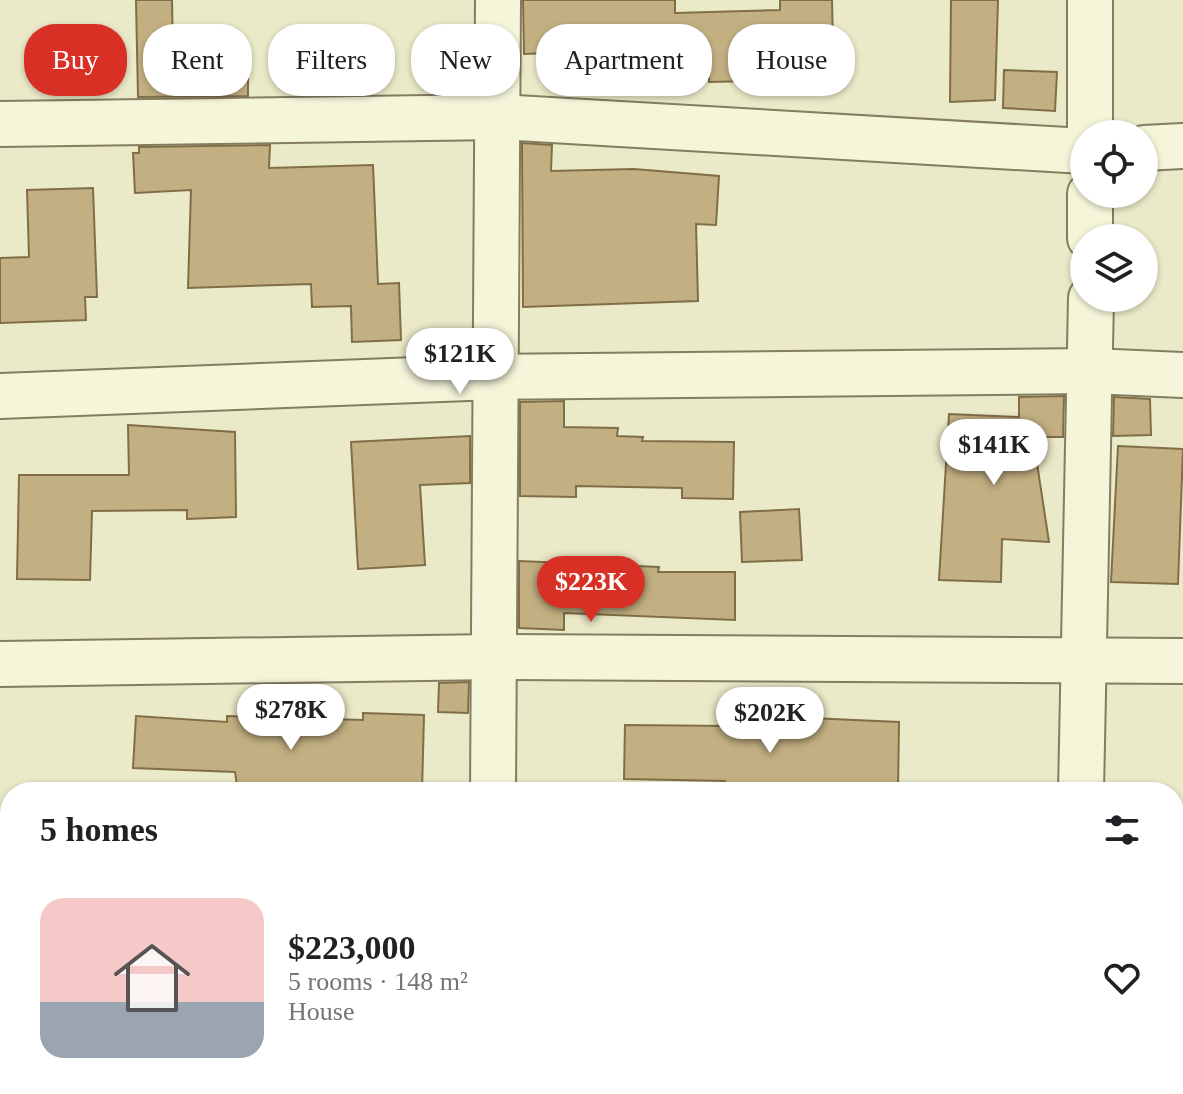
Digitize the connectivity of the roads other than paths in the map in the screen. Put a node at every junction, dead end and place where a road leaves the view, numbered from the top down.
1 (498, 0) edge
2 (1090, 0) edge
3 (499, 117) junction
4 (1090, 120) edge
5 (0, 124) edge
6 (1183, 146) edge
7 (1158, 147) edge
8 (1070, 150) edge
9 (1091, 312) edge
10 (1091, 371) junction
11 (1183, 375) edge
12 (494, 377) junction
13 (0, 396) edge
14 (493, 657) junction
15 (1183, 661) edge
16 (1083, 662) junction
17 (0, 664) edge
18 (493, 782) edge
19 (1081, 782) edge

1 - 3 street
2 - 4 street
3 - 5 street
3 - 8 street
3 - 12 street
6 - 7 street
9 - 10 street
10 - 11 street
10 - 12 street
10 - 16 street
12 - 13 street
12 - 14 street
14 - 16 street
14 - 17 street
14 - 18 street
15 - 16 street
16 - 19 street

